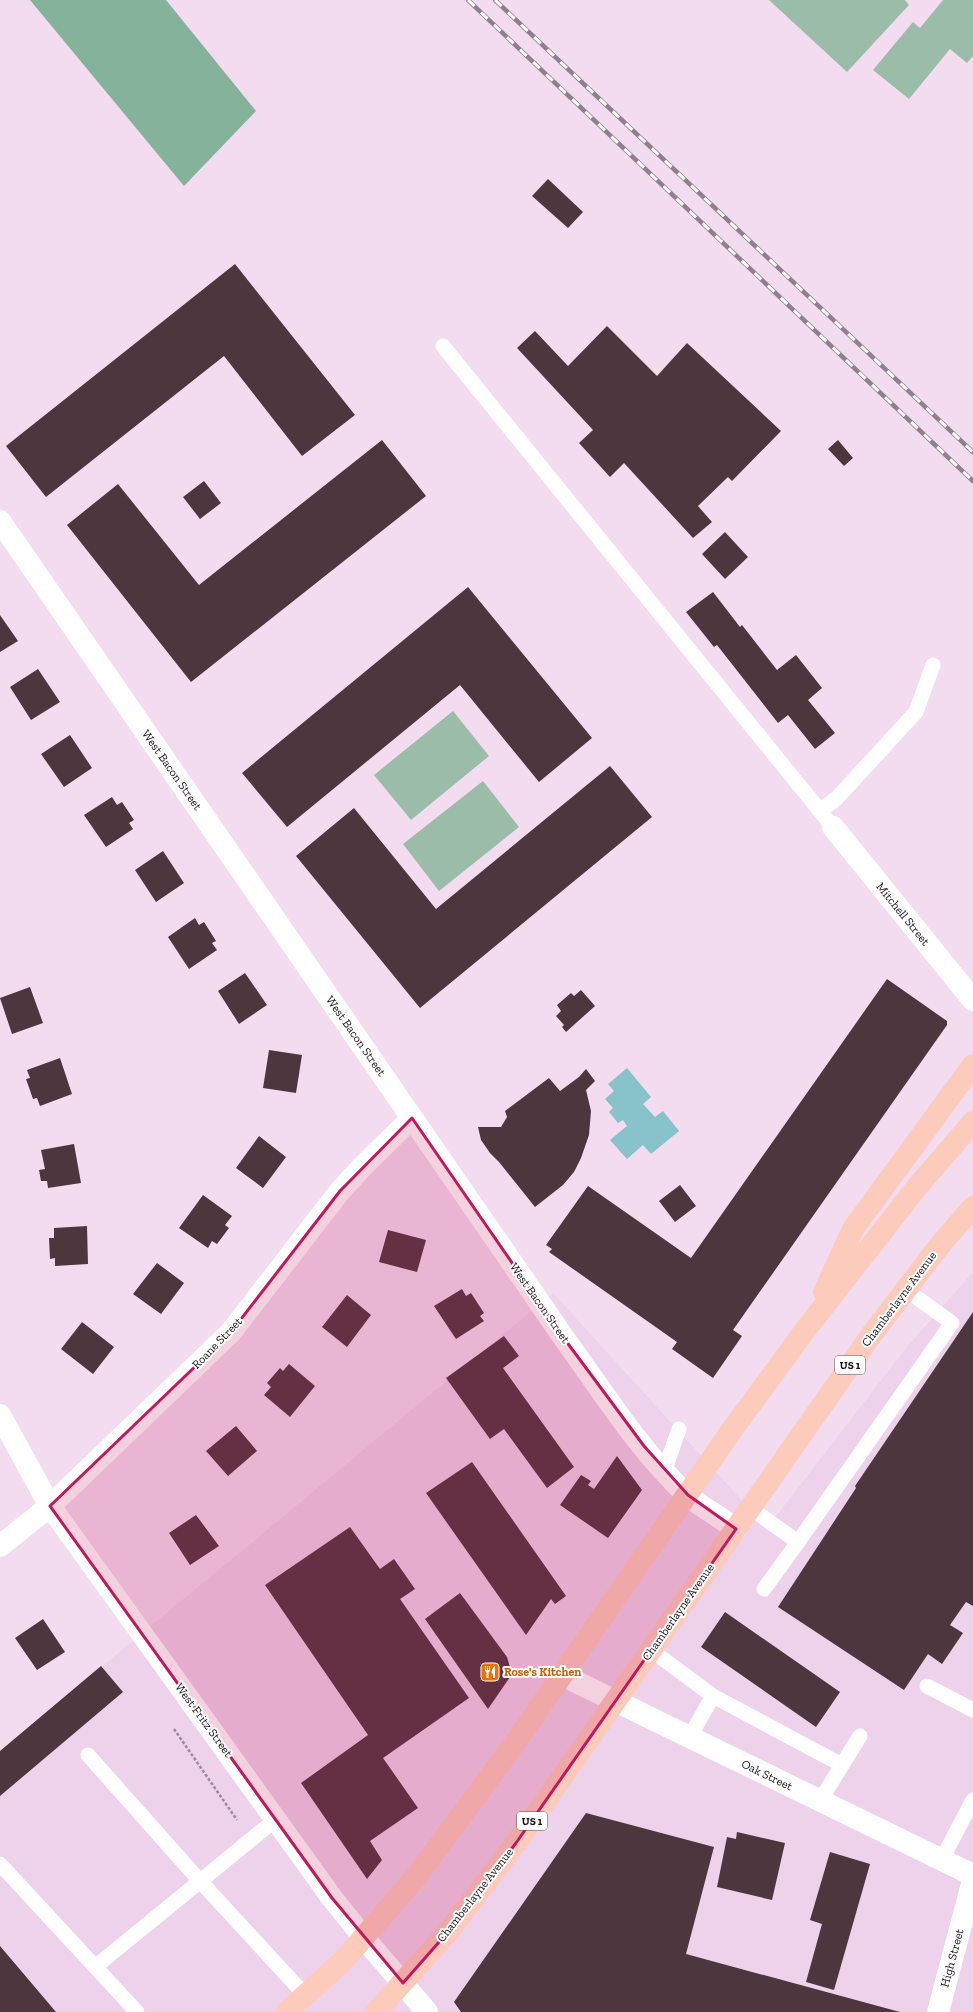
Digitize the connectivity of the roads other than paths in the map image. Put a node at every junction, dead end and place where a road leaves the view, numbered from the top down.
1 (443, 346) dead end
2 (0, 522) edge
3 (933, 665) dead end
4 (827, 819) junction
5 (973, 1000) edge
6 (973, 1065) edge
7 (412, 1118) junction
8 (973, 1122) edge
9 (973, 1207) edge
10 (905, 1289) junction
11 (806, 1329) junction
12 (0, 1415) edge
13 (678, 1429) dead end
14 (664, 1472) junction
15 (688, 1495) junction
16 (50, 1506) junction
17 (750, 1508) junction
18 (736, 1529) junction
19 (798, 1542) junction
20 (0, 1546) edge
21 (764, 1589) dead end
22 (651, 1650) junction
23 (562, 1675) junction
24 (927, 1686) dead end
25 (714, 1696) junction
26 (616, 1702) junction
27 (973, 1710) edge
28 (860, 1736) dead end
29 (689, 1738) junction
30 (88, 1755) dead end
31 (842, 1765) junction
32 (973, 1800) edge
33 (820, 1801) junction
34 (275, 1820) junction
35 (942, 1860) junction
36 (0, 1864) edge
37 (973, 1875) edge
38 (973, 1880) edge
39 (200, 1881) junction
40 (364, 1938) junction
41 (94, 1967) junction
42 (404, 1983) junction
43 (305, 1995) junction
44 (137, 2012) edge
45 (287, 2012) edge
46 (376, 2012) edge
47 (427, 2012) edge
48 (938, 2012) edge

1 - 4 lane
2 - 7 street, West Bacon Street
3 - 4 lane
4 - 5 street, Mitchell Street
6 - 11 main road
7 - 14 street, West Bacon Street
7 - 16 street, Roane Street
8 - 11 main road
9 - 10 main road, Chamberlayne Avenue / US 1
10 - 17 main road, Chamberlayne Avenue / US 1
10 - 19 lane
11 - 15 main road
12 - 16 street, West Fritz Street
13 - 14 lane
14 - 15 street, West Bacon Street
15 - 18 street, West Bacon Street
15 - 23 main road
16 - 20 street, Roane Street
16 - 34 street, West Fritz Street
17 - 18 main road, Chamberlayne Avenue / US 1
17 - 19 lane
18 - 22 main road, Chamberlayne Avenue / US 1
19 - 21 lane
22 - 25 lane
22 - 26 main road, Chamberlayne Avenue / US 1
23 - 26 street, Oak Street
23 - 40 main road
24 - 27 lane
25 - 29 lane
25 - 31 lane
26 - 29 street, Oak Street
26 - 42 main road, Chamberlayne Avenue / US 1
28 - 31 lane
29 - 33 street, Oak Street
30 - 39 lane
31 - 33 lane
32 - 35 lane
33 - 35 street, Oak Street
34 - 39 lane
34 - 40 street, West Fritz Street
35 - 37 street, Oak Street
36 - 41 lane
38 - 48 street, High Street
39 - 41 lane
39 - 43 lane
40 - 42 street, West Fritz Street
40 - 43 main road
41 - 44 lane
42 - 46 main road, Chamberlayne Avenue / US 1
42 - 47 street, West Fritz Street
43 - 45 main road

